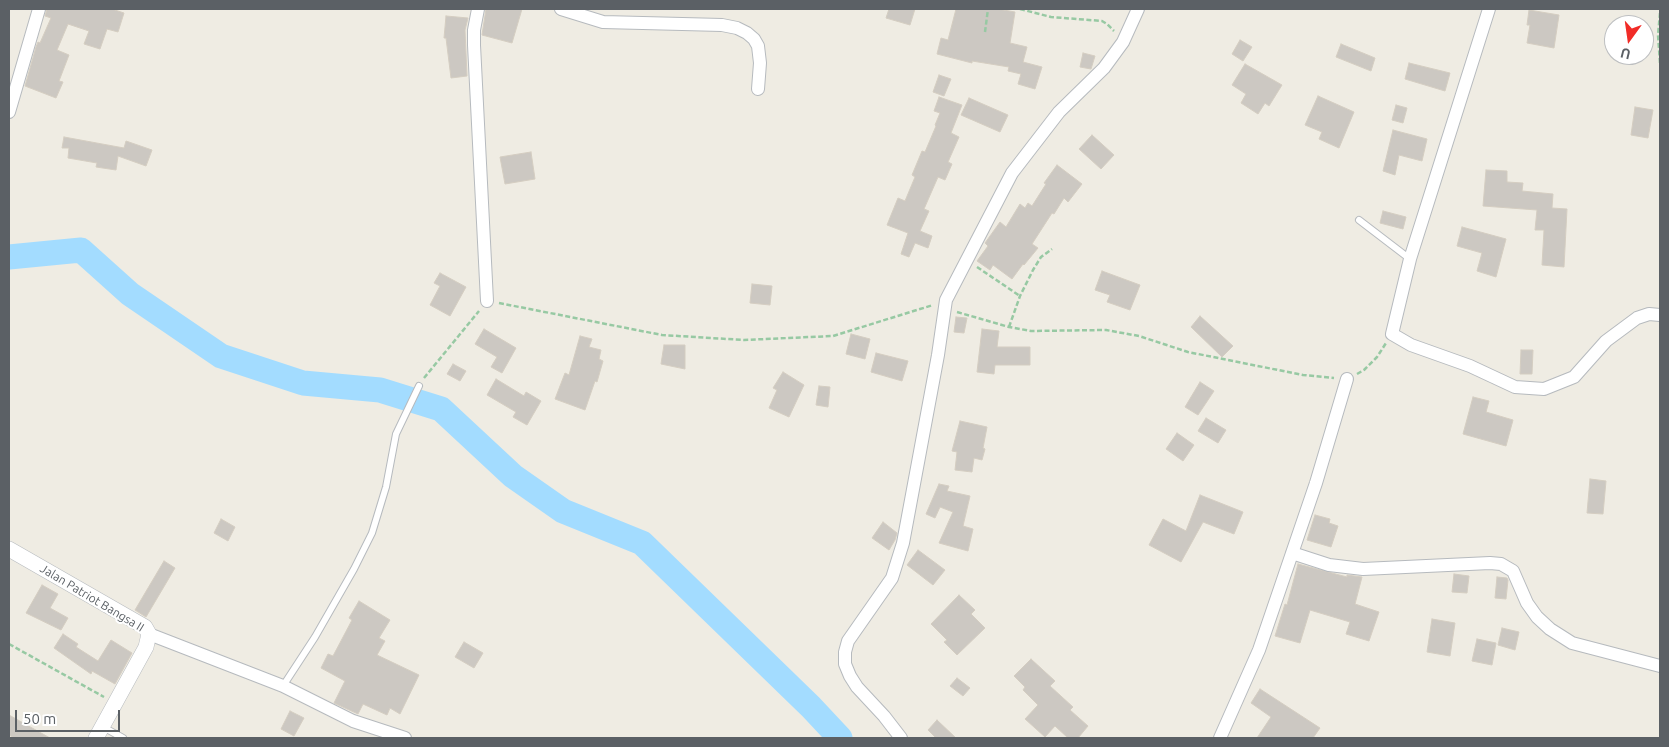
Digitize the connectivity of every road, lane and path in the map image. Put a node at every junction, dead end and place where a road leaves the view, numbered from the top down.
1 (38, 9) edge
2 (478, 9) edge
3 (561, 9) edge
4 (609, 9) edge
5 (988, 9) edge
6 (1020, 9) edge
7 (1138, 9) edge
8 (1489, 9) edge
9 (1660, 13) edge
10 (603, 22) junction
11 (985, 32) dead end
12 (1123, 42) junction
13 (1660, 63) edge
14 (758, 89) dead end
15 (9, 112) edge
16 (1359, 220) dead end
17 (1052, 249) dead end
18 (1410, 259) junction
19 (968, 261) junction
20 (1020, 296) junction
21 (487, 301) junction
22 (946, 305) junction
23 (1660, 315) edge
24 (1009, 327) junction
25 (1392, 334) junction
26 (1347, 380) junction
27 (419, 386) joint
28 (9, 549) edge
29 (1292, 553) junction
30 (149, 634) junction
31 (9, 644) edge
32 (1660, 666) edge
33 (283, 686) junction
34 (116, 704) junction
35 (100, 733) edge
36 (123, 738) edge
37 (404, 738) edge
38 (901, 738) edge
39 (1220, 738) edge

1 - 15 street
2 - 21 street
3 - 10 street
4 - 10 street
5 - 11 path
6 - 12 path
7 - 12 street
8 - 18 street
9 - 13 path
10 - 14 street
12 - 19 street
16 - 18 lane
17 - 20 path
18 - 25 street
19 - 20 path
19 - 22 street
20 - 24 path
21 - 22 path
21 - 27 path
22 - 24 path
22 - 38 street
23 - 25 street
24 - 26 path
25 - 26 path
26 - 29 street
27 - 33 lane
28 - 30 street, Jalan Patriot Bangsa II
29 - 32 street
29 - 39 street
30 - 33 street
30 - 34 street, Jalan Patriot Bangsa II
31 - 34 path
33 - 37 street
34 - 35 street, Jalan Patriot Bangsa II
35 - 36 lane

